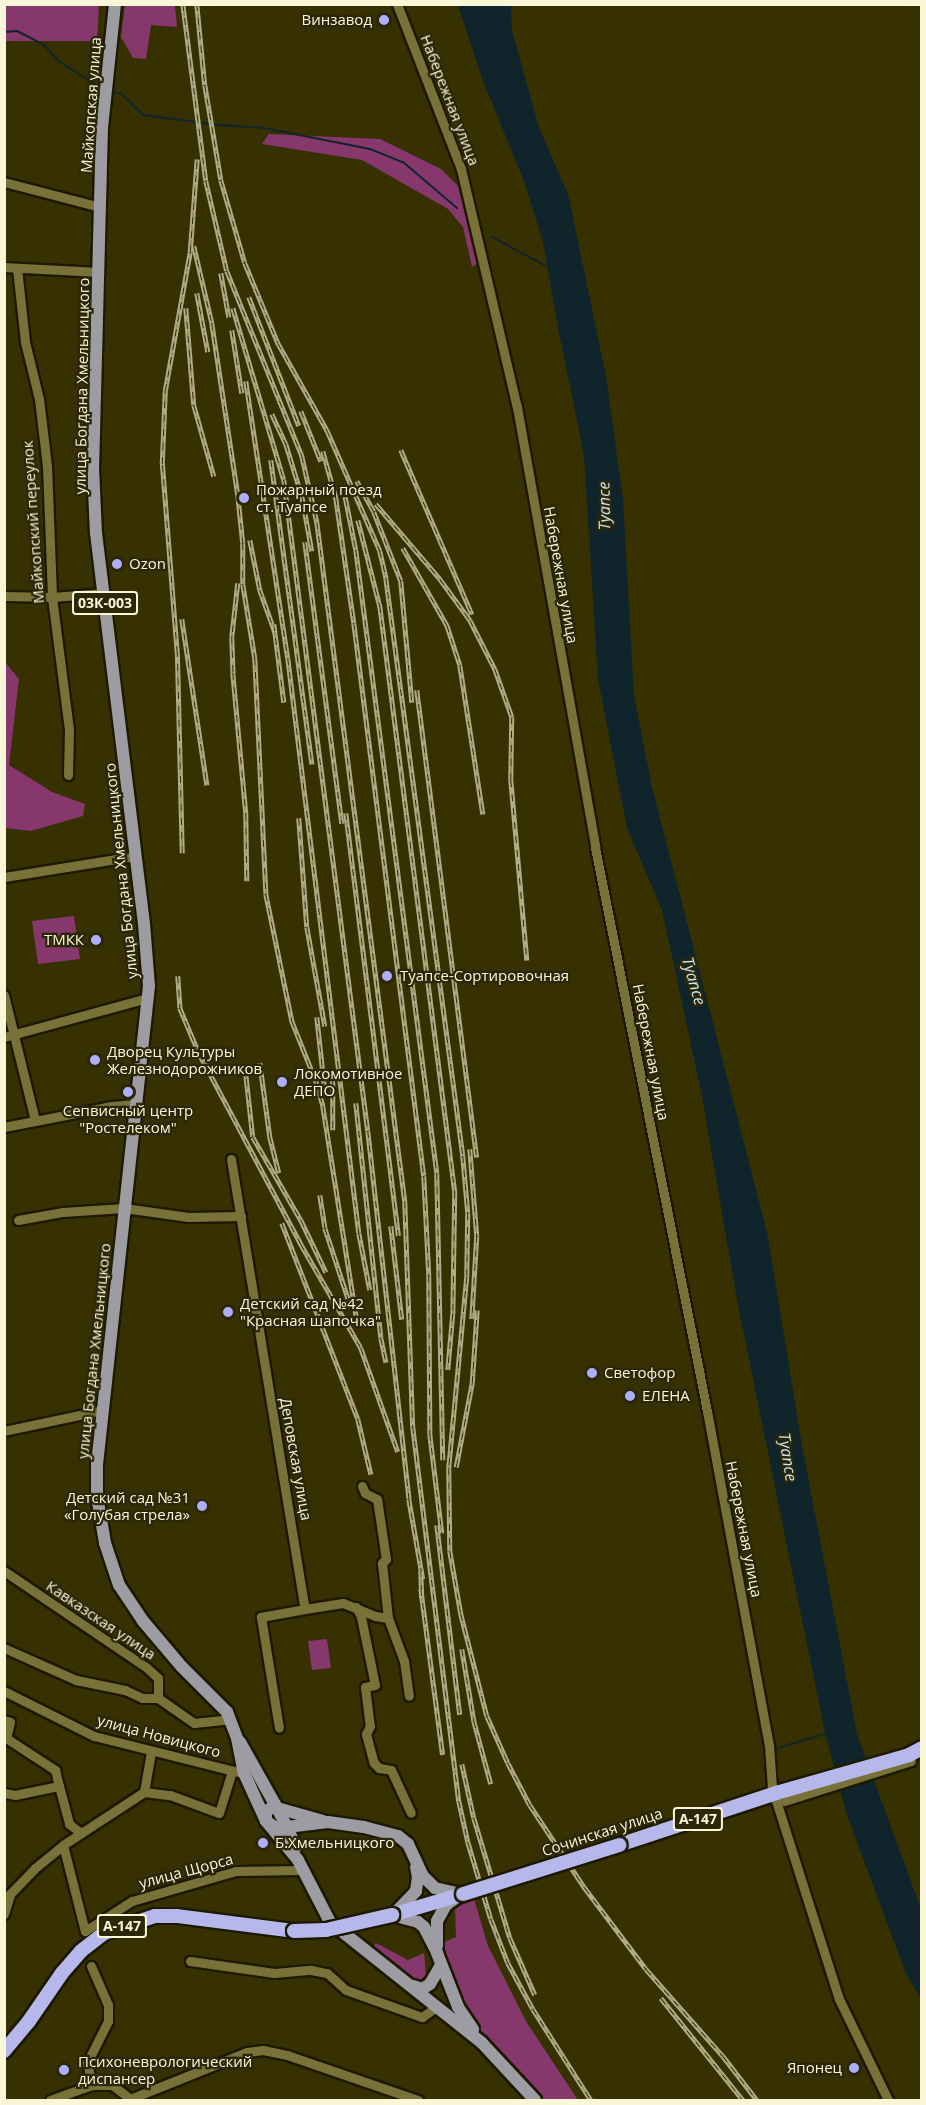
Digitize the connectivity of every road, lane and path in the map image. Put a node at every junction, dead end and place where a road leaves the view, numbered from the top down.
1 (115, 4) edge
2 (398, 4) edge
3 (4, 182) edge
4 (100, 207) junction
5 (4, 267) edge
6 (17, 268) junction
7 (99, 272) junction
8 (104, 593) junction
9 (4, 597) edge
10 (52, 597) junction
11 (68, 775) dead end
12 (135, 856) junction
13 (4, 877) edge
14 (4, 995) edge
15 (148, 998) junction
16 (9, 1036) edge
17 (135, 1104) junction
18 (34, 1120) junction
19 (4, 1127) edge
20 (231, 1159) dead end
21 (124, 1208) junction
22 (241, 1216) junction
23 (18, 1220) dead end
24 (103, 1410) junction
25 (4, 1431) edge
26 (362, 1486) dead end
27 (4, 1571) edge
28 (356, 1606) junction
29 (305, 1609) junction
30 (388, 1617) junction
31 (4, 1648) edge
32 (4, 1691) edge
33 (409, 1696) dead end
34 (158, 1698) junction
35 (230, 1719) junction
36 (4, 1720) edge
37 (279, 1728) dead end
38 (237, 1738) junction
39 (151, 1752) junction
40 (914, 1754) edge
41 (238, 1772) junction
42 (59, 1786) junction
43 (144, 1792) junction
44 (4, 1793) edge
45 (778, 1796) junction
46 (277, 1808) junction
47 (411, 1813) dead end
48 (266, 1821) junction
49 (334, 1823) junction
50 (287, 1827) junction
51 (81, 1833) junction
52 (63, 1845) junction
53 (296, 1847) junction
54 (413, 1853) junction
55 (301, 1865) junction
56 (7, 1893) edge
57 (463, 1894) junction
58 (4, 1914) edge
59 (392, 1915) junction
60 (439, 1959) junction
61 (190, 1961) dead end
62 (91, 1966) dead end
63 (411, 1985) junction
64 (450, 1988) junction
65 (436, 2004) junction
66 (482, 2043) junction
67 (4, 2051) edge
68 (92, 2085) junction
69 (50, 2100) edge
70 (131, 2100) edge
71 (418, 2100) edge
72 (535, 2100) edge
73 (888, 2100) edge

1 - 4 main road, Майкопская улица / 03К-003
2 - 45 street, Набережная улица
3 - 4 street
4 - 7 main road, улица Богдана Хмельницкого / 03К-003
5 - 6 street
6 - 7 street
6 - 10 street, Майкопский переулок
7 - 8 main road, улица Богдана Хмельницкого / 03К-003
8 - 10 street
8 - 12 main road, улица Богдана Хмельницкого / 03К-003
9 - 10 street
10 - 11 street, Майкопский переулок
12 - 13 street
12 - 15 main road, улица Богдана Хмельницкого / 03К-003
14 - 16 street
15 - 16 street
15 - 17 main road, улица Богдана Хмельницкого
16 - 18 street
17 - 18 street
17 - 21 main road, улица Богдана Хмельницкого
18 - 19 street
20 - 22 street, Деповская улица
21 - 22 street
21 - 23 street
21 - 24 main road, улица Богдана Хмельницкого
22 - 29 street, Деповская улица
24 - 25 street
24 - 35 main road, улица Богдана Хмельницкого
26 - 30 street
27 - 34 street, Кавказская улица
28 - 29 street
28 - 30 street
28 - 47 street
29 - 37 street
30 - 33 street
31 - 34 street
32 - 39 street, улица Новицкого
34 - 35 street
35 - 38 main road, улица Богдана Хмельницкого
36 - 42 street
38 - 41 main road
38 - 46 main road
39 - 41 street, улица Новицкого
39 - 43 street
40 - 45 highway, Сочинская улица / А-147
41 - 43 street
41 - 48 main road
42 - 44 street
42 - 51 street
43 - 51 street
45 - 57 highway, Сочинская улица / А-147, bridge
45 - 73 street, Набережная улица
46 - 48 main road
46 - 49 main road
46 - 50 main road
48 - 50 main road
48 - 55 main road
49 - 50 main road
49 - 53 main road
49 - 54 main road
50 - 53 main road
51 - 52 street
52 - 55 street, улица Щорса
52 - 56 street
53 - 55 main road
54 - 57 main road
54 - 59 main road
55 - 63 main road
56 - 58 street
57 - 59 highway, А-147
57 - 60 main road, А-147
59 - 60 main road
59 - 67 highway, А-147, bridge
60 - 63 main road
60 - 64 main road
61 - 65 street
62 - 68 street
63 - 65 main road
64 - 65 main road
64 - 66 main road
65 - 66 main road
66 - 72 main road
68 - 69 street
68 - 70 street
70 - 71 street

